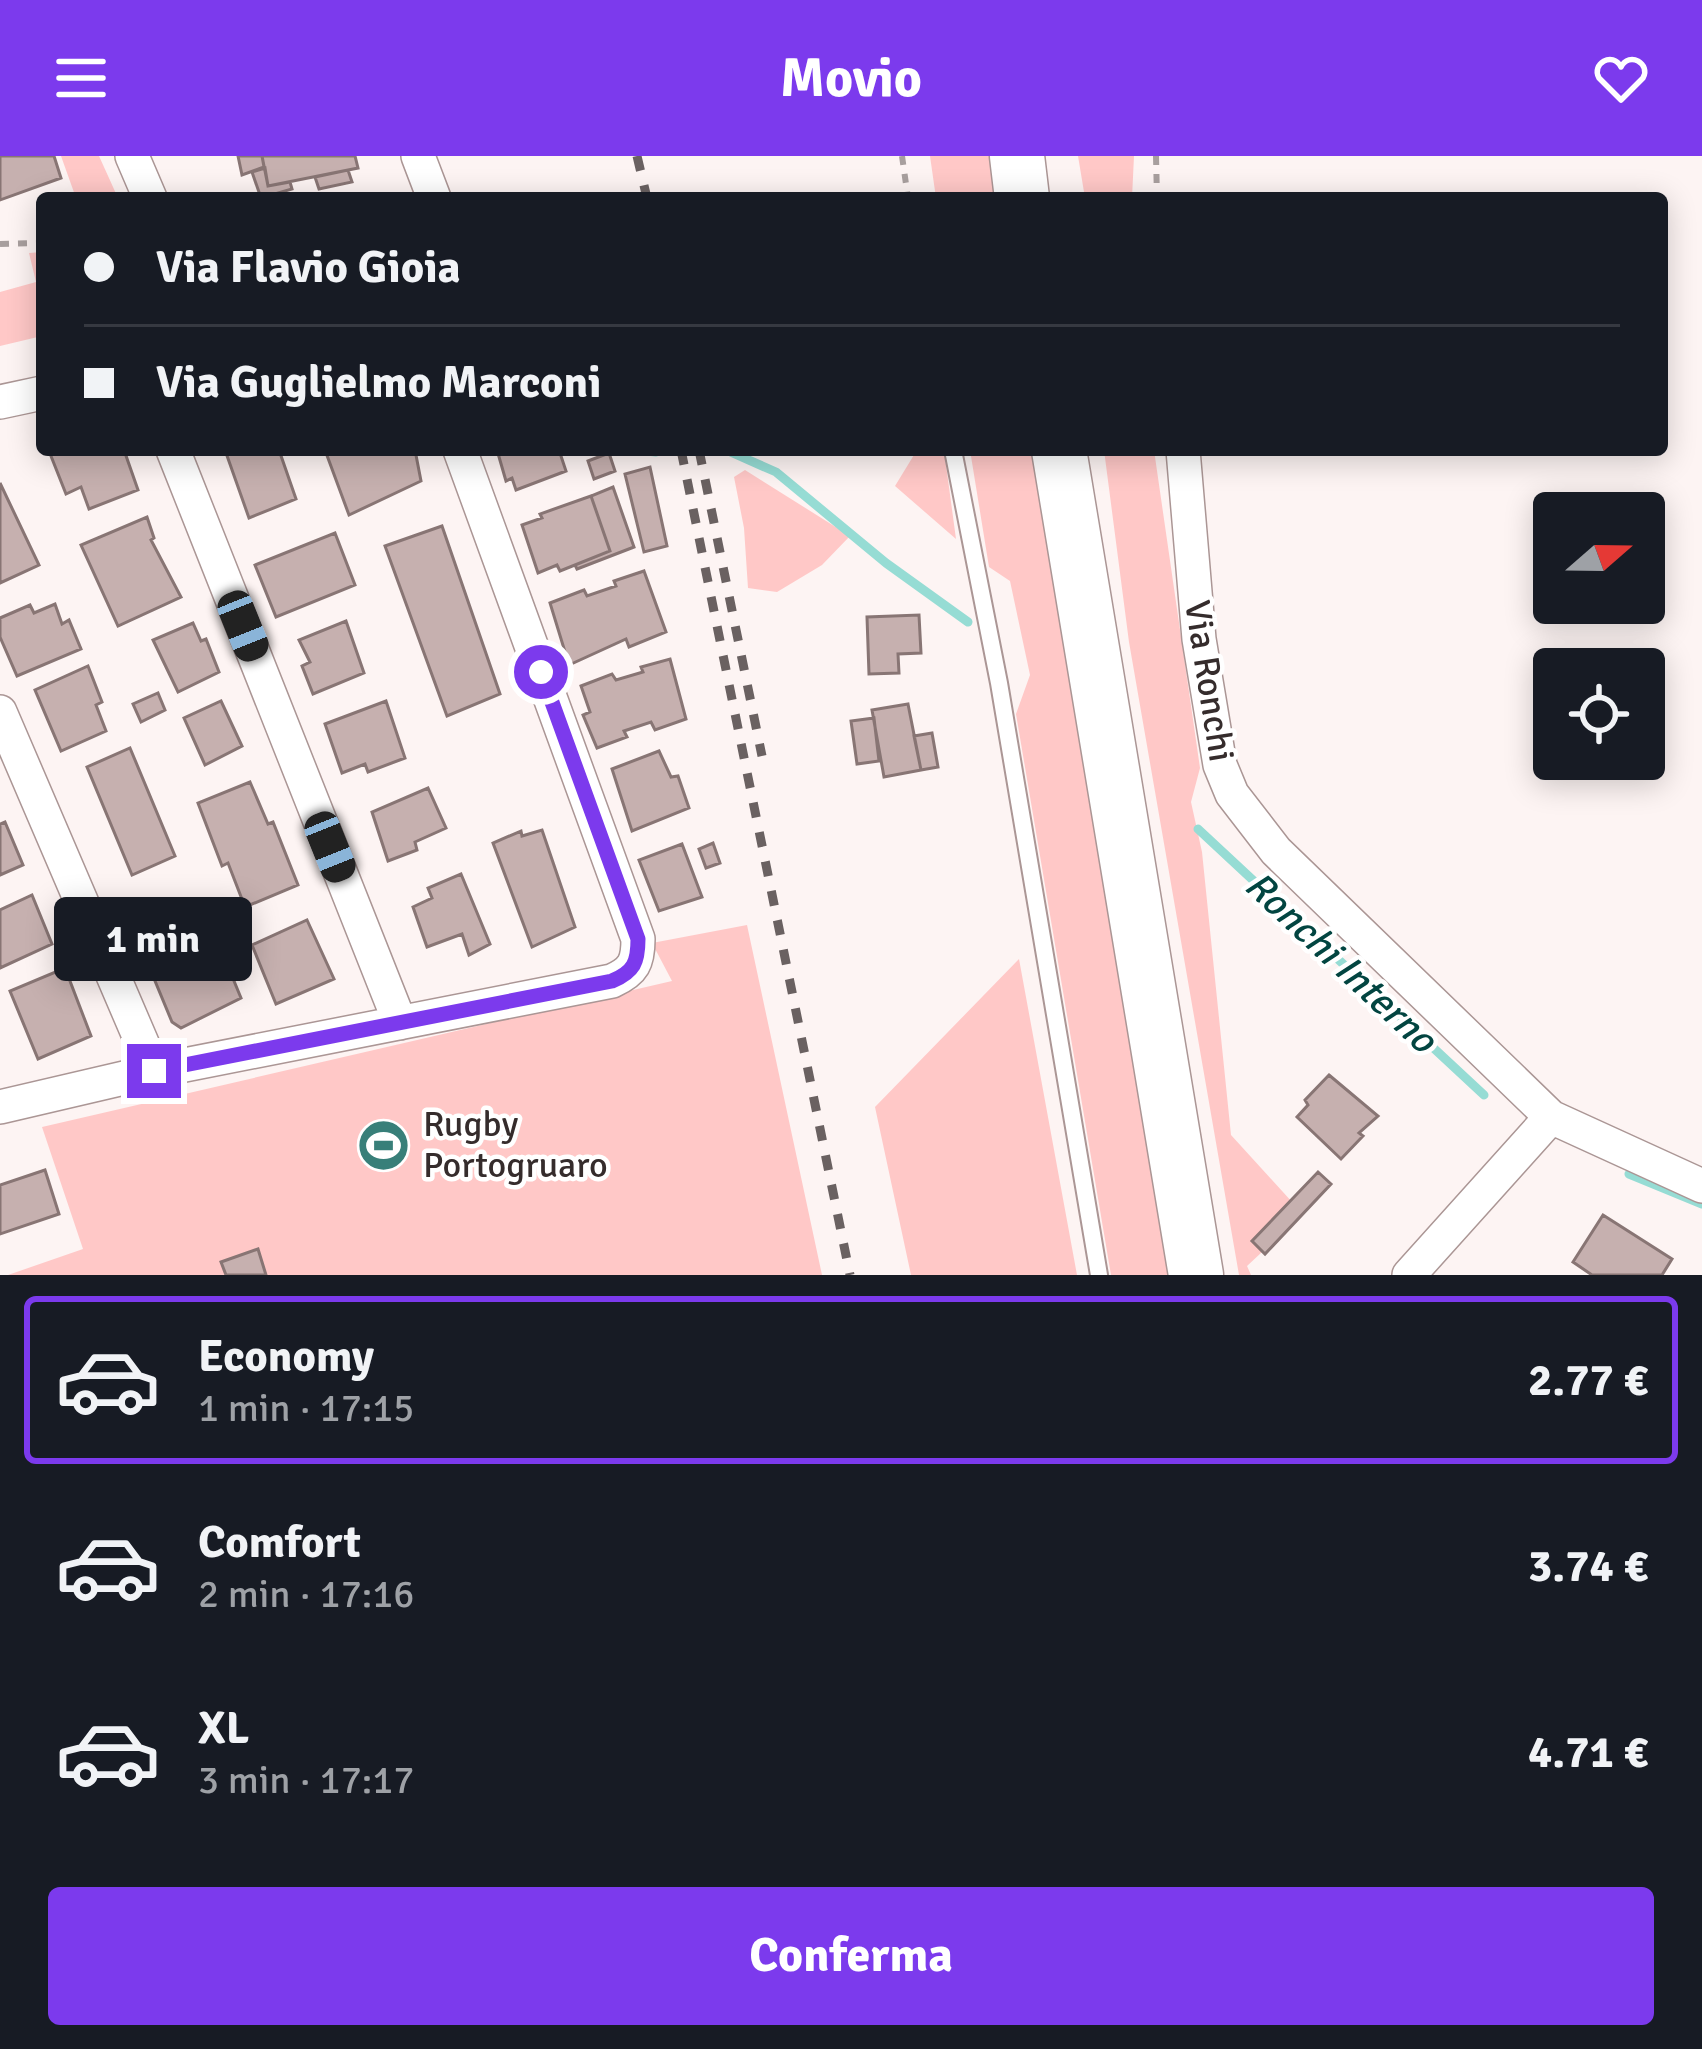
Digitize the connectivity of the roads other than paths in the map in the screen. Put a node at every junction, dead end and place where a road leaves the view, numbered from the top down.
1 (132, 156) edge
2 (418, 156) edge
3 (1017, 156) edge
4 (147, 192) edge
5 (432, 192) edge
6 (1021, 192) edge
7 (36, 394) edge
8 (0, 402) edge
9 (175, 456) edge
10 (462, 456) edge
11 (954, 456) edge
12 (1060, 456) edge
13 (1183, 456) edge
14 (0, 712) edge
15 (400, 1024) junction
16 (154, 1071) junction
17 (0, 1107) edge
18 (1552, 1117) junction
19 (1702, 1186) edge
20 (1099, 1275) edge
21 (1196, 1275) edge
22 (1409, 1275) edge

1 - 4 street
2 - 5 street
3 - 6 highway
7 - 8 street
9 - 15 street
10 - 15 street
11 - 20 lane
12 - 21 highway
13 - 18 street, Via Ronchi
14 - 16 street
15 - 16 street
16 - 17 street
18 - 19 street, Via Ronchi
18 - 22 street

